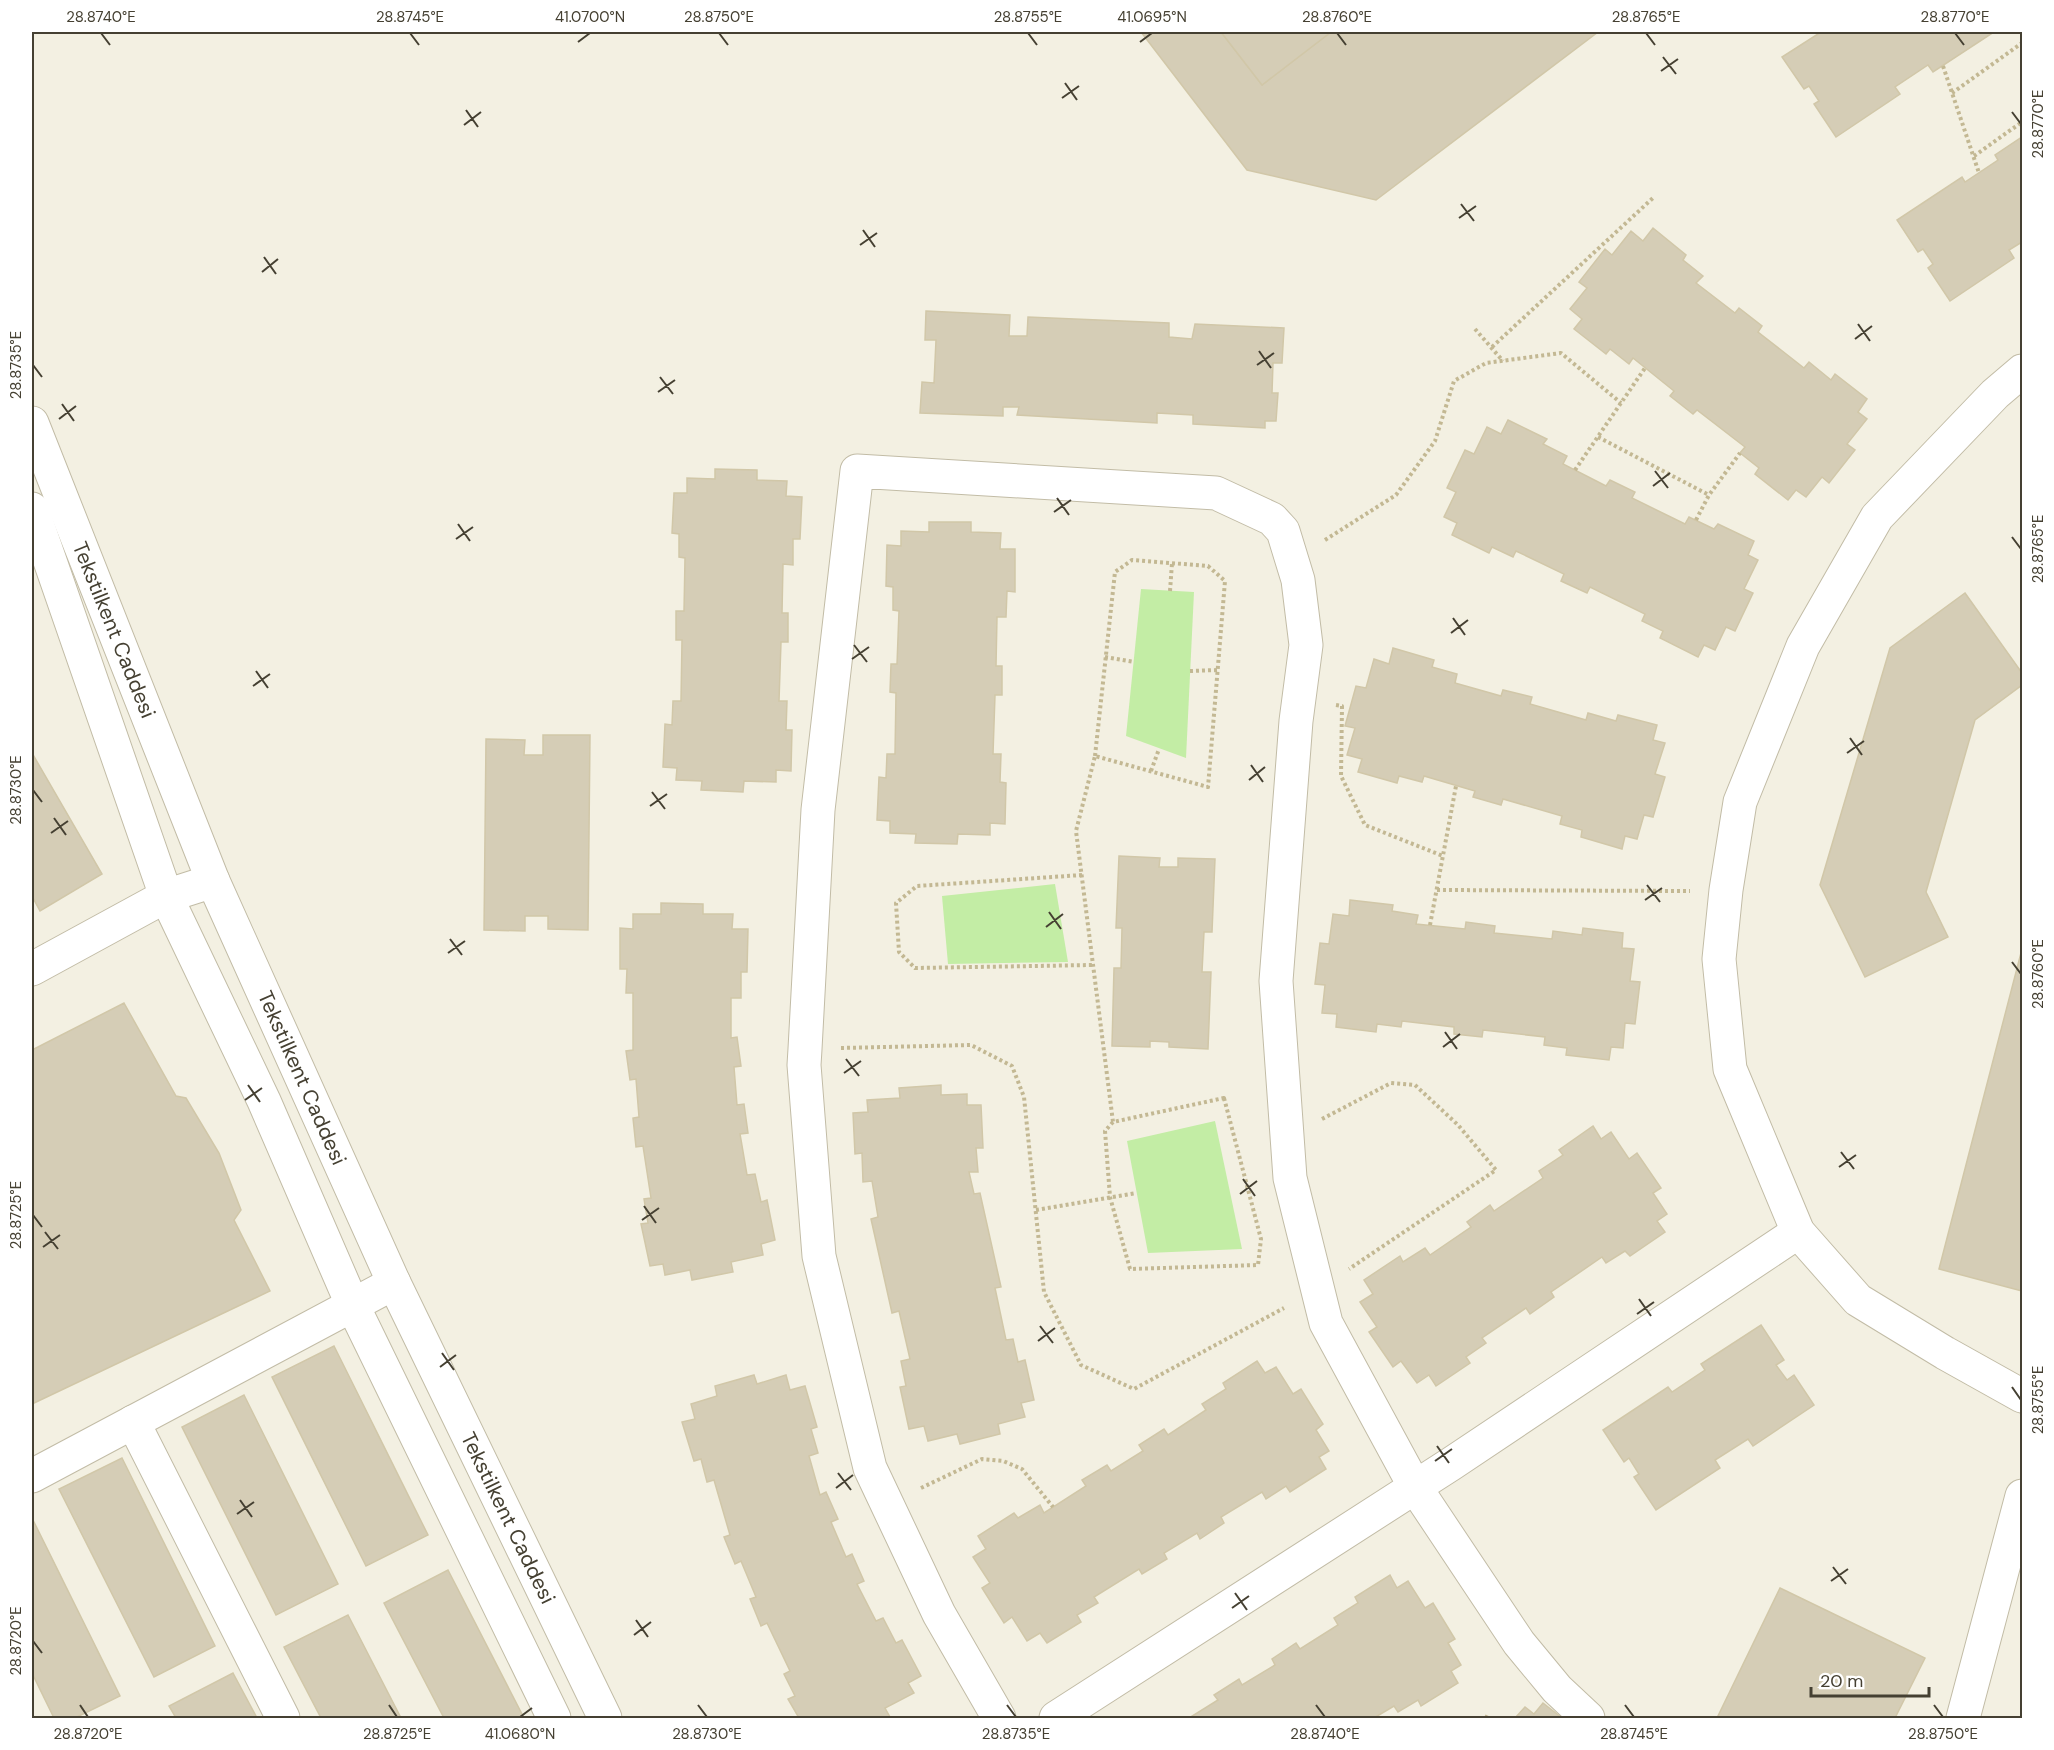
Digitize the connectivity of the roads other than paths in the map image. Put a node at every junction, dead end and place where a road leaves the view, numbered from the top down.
1 (2022, 371) edge
2 (32, 423) edge
3 (32, 509) edge
4 (213, 881) junction
5 (166, 896) junction
6 (33, 965) edge
7 (1798, 1232) junction
8 (394, 1283) junction
9 (352, 1305) junction
10 (2022, 1396) edge
11 (133, 1422) junction
12 (32, 1476) edge
13 (1414, 1487) junction
14 (2022, 1496) edge
15 (283, 1719) edge
16 (554, 1719) edge
17 (605, 1719) edge
18 (999, 1719) edge
19 (1056, 1719) edge
20 (1588, 1719) edge
21 (1963, 1719) edge

1 - 7 street
2 - 4 street, Tekstilkent Caddesi
3 - 5 street, Tekstilkent Caddesi
4 - 5 street
4 - 8 street, Tekstilkent Caddesi
5 - 6 street
5 - 9 street, Tekstilkent Caddesi
7 - 10 street
7 - 13 street
8 - 9 street
8 - 17 street, Tekstilkent Caddesi
9 - 11 street
9 - 16 street, Tekstilkent Caddesi
11 - 12 street
11 - 15 street
13 - 18 street
13 - 19 street
13 - 20 street
14 - 21 street

